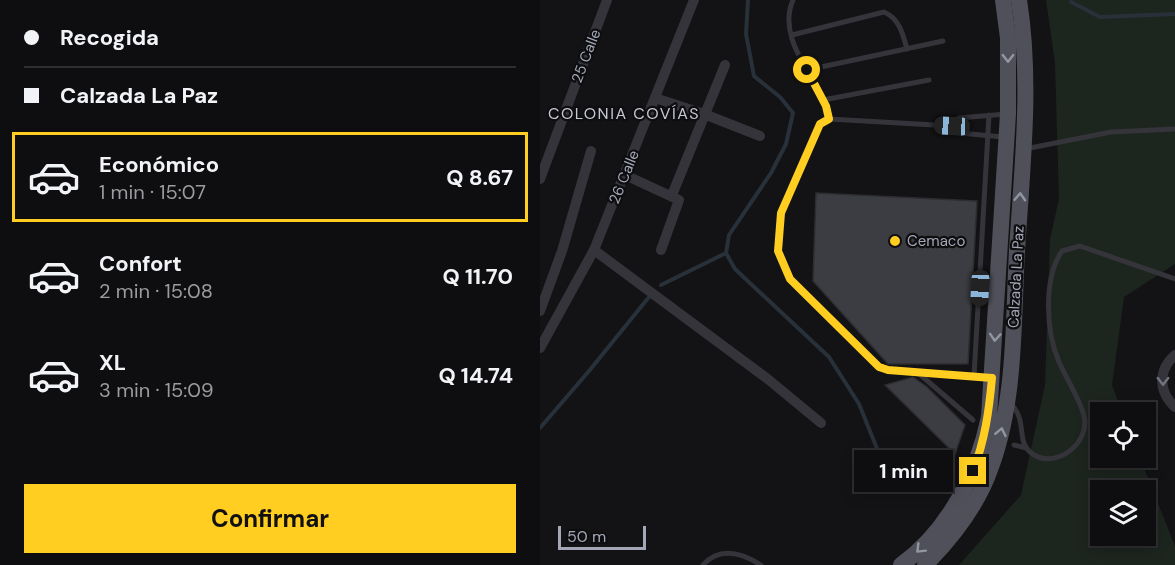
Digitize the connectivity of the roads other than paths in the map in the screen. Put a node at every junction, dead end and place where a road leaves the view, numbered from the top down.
1 (607, 0) edge
2 (694, 0) edge
3 (794, 0) edge
4 (1003, 0) edge
5 (1019, 0) edge
6 (792, 35) junction
7 (943, 41) dead end
8 (907, 49) junction
9 (725, 65) dead end
10 (807, 70) junction
11 (929, 80) dead end
12 (655, 98) junction
13 (823, 100) junction
14 (704, 114) junction
15 (1008, 114) junction
16 (989, 115) junction
17 (829, 119) junction
18 (952, 126) junction
19 (1175, 129) edge
20 (988, 135) junction
21 (760, 136) dead end
22 (1008, 138) junction
23 (1023, 149) junction
24 (591, 151) dead end
25 (987, 168) junction
26 (1005, 169) junction
27 (625, 175) junction
28 (540, 179) edge
29 (672, 195) junction
30 (594, 250) junction
31 (661, 250) dead end
32 (1175, 279) edge
33 (540, 311) edge
34 (540, 348) edge
35 (1175, 355) edge
36 (915, 371) junction
37 (974, 376) junction
38 (992, 378) junction
39 (1008, 401) junction
40 (1175, 407) edge
41 (974, 420) dead end
42 (821, 423) dead end
43 (1014, 446) dead end
44 (1026, 448) junction
45 (943, 536) junction
46 (702, 565) edge
47 (761, 565) edge
48 (901, 565) edge
49 (925, 565) edge

1 - 28 street, 25 Calle
2 - 12 street, 26 Calle
3 - 6 lane
4 -> 15 main road, Calzada La Paz
5 - 23 main road, Calzada La Paz
6 - 8 lane
6 - 10 lane
7 - 8 lane
8 - 10 lane
9 - 14 street
10 - 13 lane
11 - 13 lane
12 - 14 street
12 - 27 street, 26 Calle
13 - 17 lane
14 - 21 street
14 - 29 street
15 - 16 lane
15 - 22 main road, Calzada La Paz
16 - 18 lane
16 - 20 lane
17 - 18 lane
17 - 36 lane
18 - 20 lane
19 - 23 lane
20 - 22 lane
20 - 25 lane
22 - 26 main road, Calzada La Paz
39 -> 23 main road, Calzada La Paz
24 - 33 street
25 - 26 lane
25 - 37 lane
26 -> 38 main road, Calzada La Paz
27 - 29 street
27 - 30 street, 26 Calle
29 - 31 street
30 - 34 street, 26 Calle
30 - 42 street
32 - 44 lane
35 -> 40 street
36 - 37 lane
36 - 41 lane
37 - 38 lane
38 - 45 main road, Calzada La Paz
39 - 44 lane
45 -> 39 main road, Calzada La Paz
43 - 44 lane
45 -> 48 main road
45 - 49 main road
46 - 47 lane

